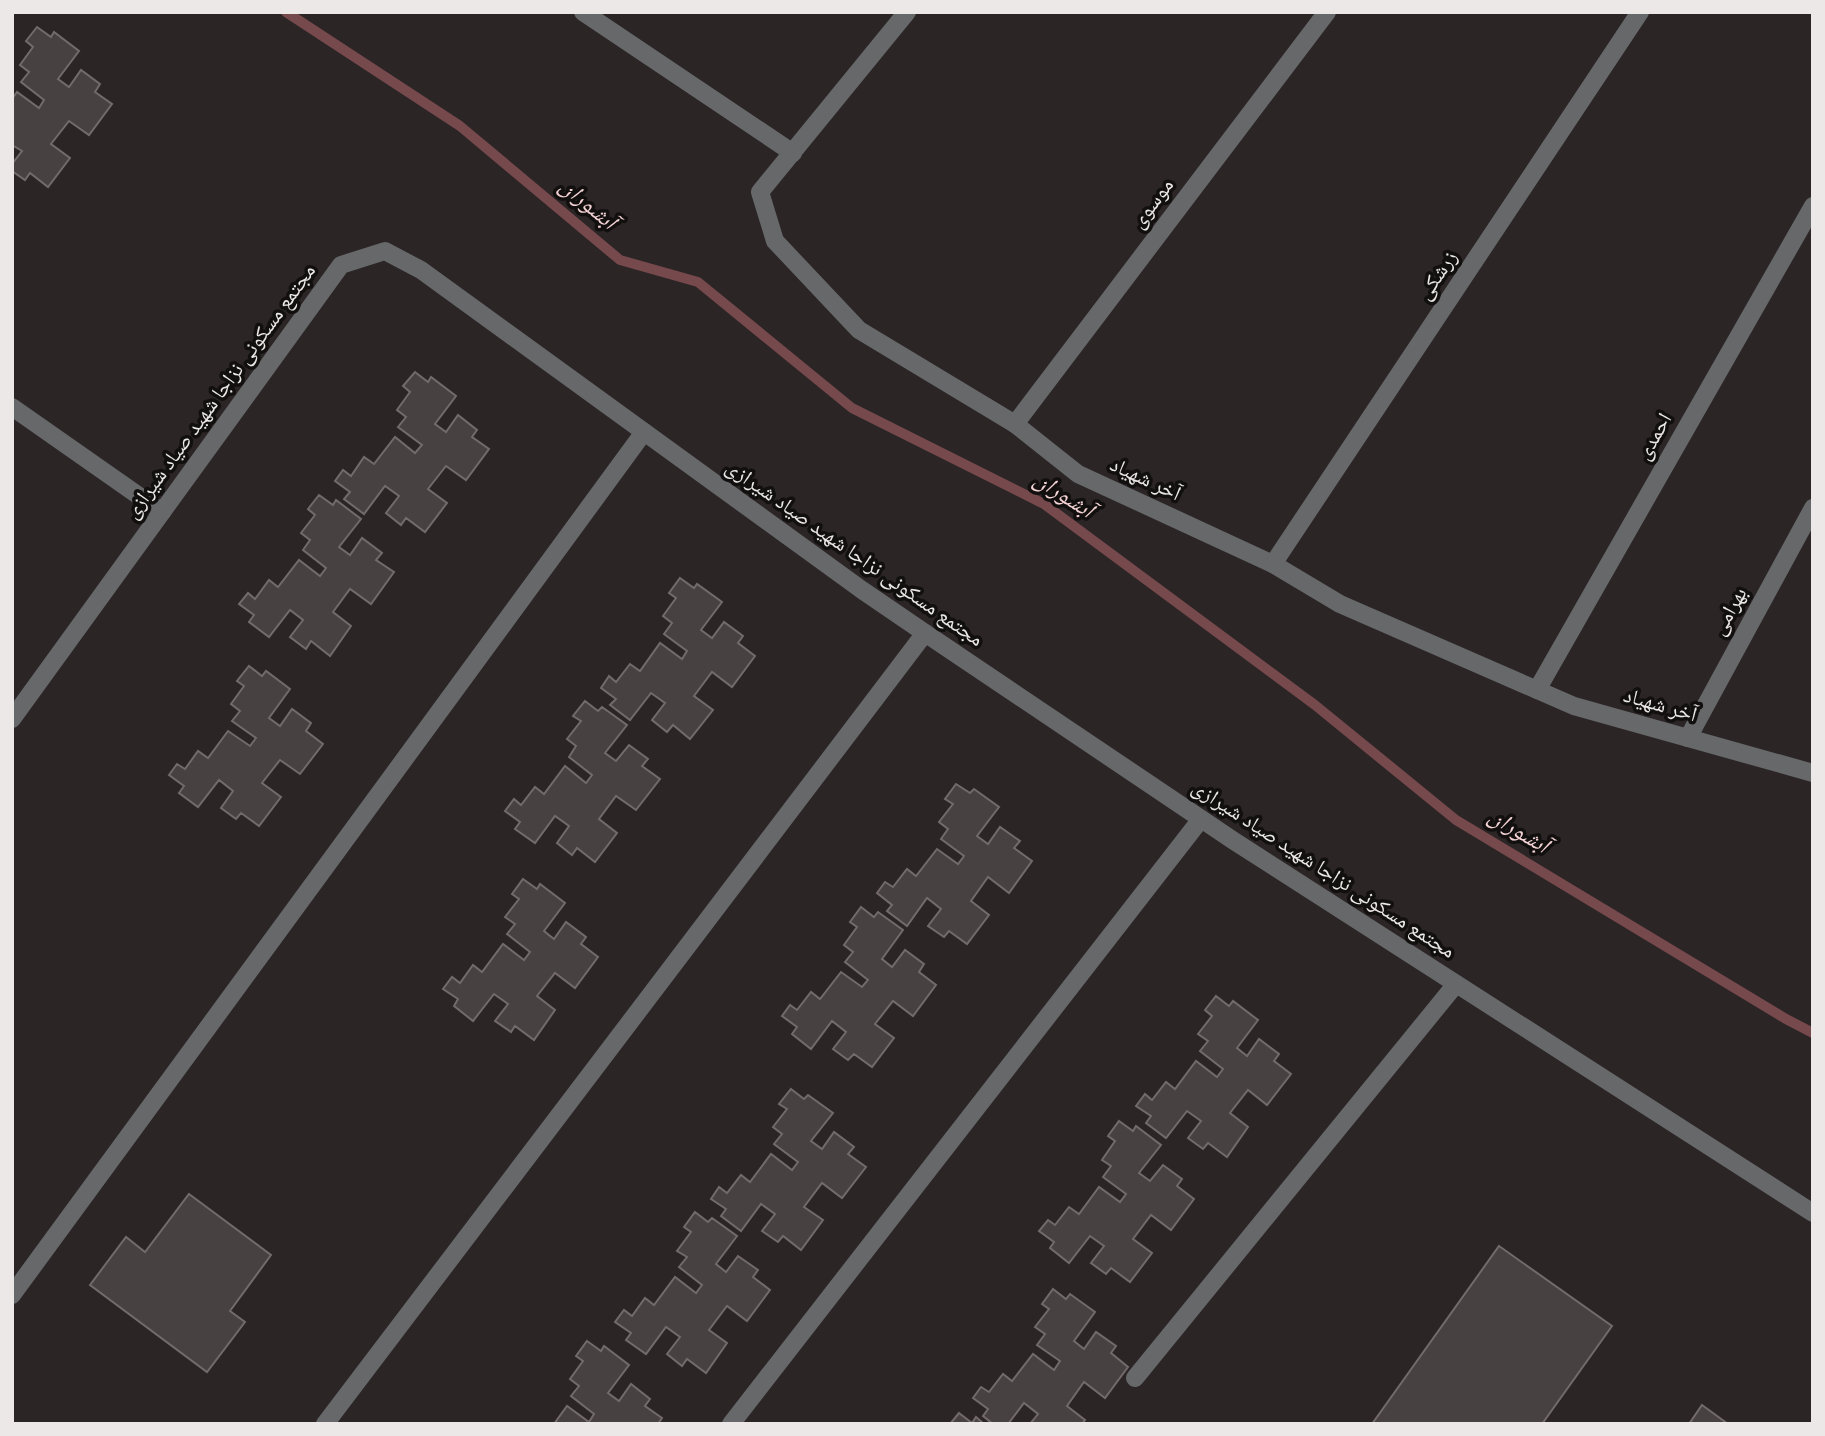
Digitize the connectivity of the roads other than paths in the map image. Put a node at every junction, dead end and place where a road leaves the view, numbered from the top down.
1 (583, 12) edge
2 (908, 12) edge
3 (1327, 12) edge
4 (1640, 12) edge
5 (793, 153) junction
6 (1813, 206) edge
7 (12, 407) edge
8 (1015, 424) junction
9 (644, 432) junction
10 (1813, 508) edge
11 (162, 512) junction
12 (1273, 564) junction
13 (925, 633) junction
14 (1537, 691) junction
15 (12, 719) edge
16 (1688, 738) junction
17 (1813, 772) edge
18 (1201, 819) junction
19 (1456, 984) junction
20 (1813, 1213) edge
21 (12, 1295) edge
22 (1135, 1378) dead end
23 (325, 1424) edge
24 (731, 1424) edge

1 - 5 street
2 - 5 street, آخر شهیاد
3 - 8 street, موسوی
4 - 12 street, زرشکی
5 - 8 street, آخر شهیاد
6 - 14 street, احمدی
7 - 11 street
8 - 12 street, آخر شهیاد
9 - 11 street, مجتمع مسکونی نزاجا شهید صیاد شیرازی
9 - 13 street, مجتمع مسکونی نزاجا شهید صیاد شیرازی
9 - 21 street
10 - 16 street, بهرامی
11 - 15 street, مجتمع مسکونی نزاجا شهید صیاد شیرازی
12 - 14 street, آخر شهیاد
13 - 18 street, مجتمع مسکونی نزاجا شهید صیاد شیرازی
13 - 23 street
14 - 16 street, آخر شهیاد
16 - 17 street, آخر شهیاد
18 - 19 street, مجتمع مسکونی نزاجا شهید صیاد شیرازی
18 - 24 street
19 - 20 street, مجتمع مسکونی نزاجا شهید صیاد شیرازی
19 - 22 street

